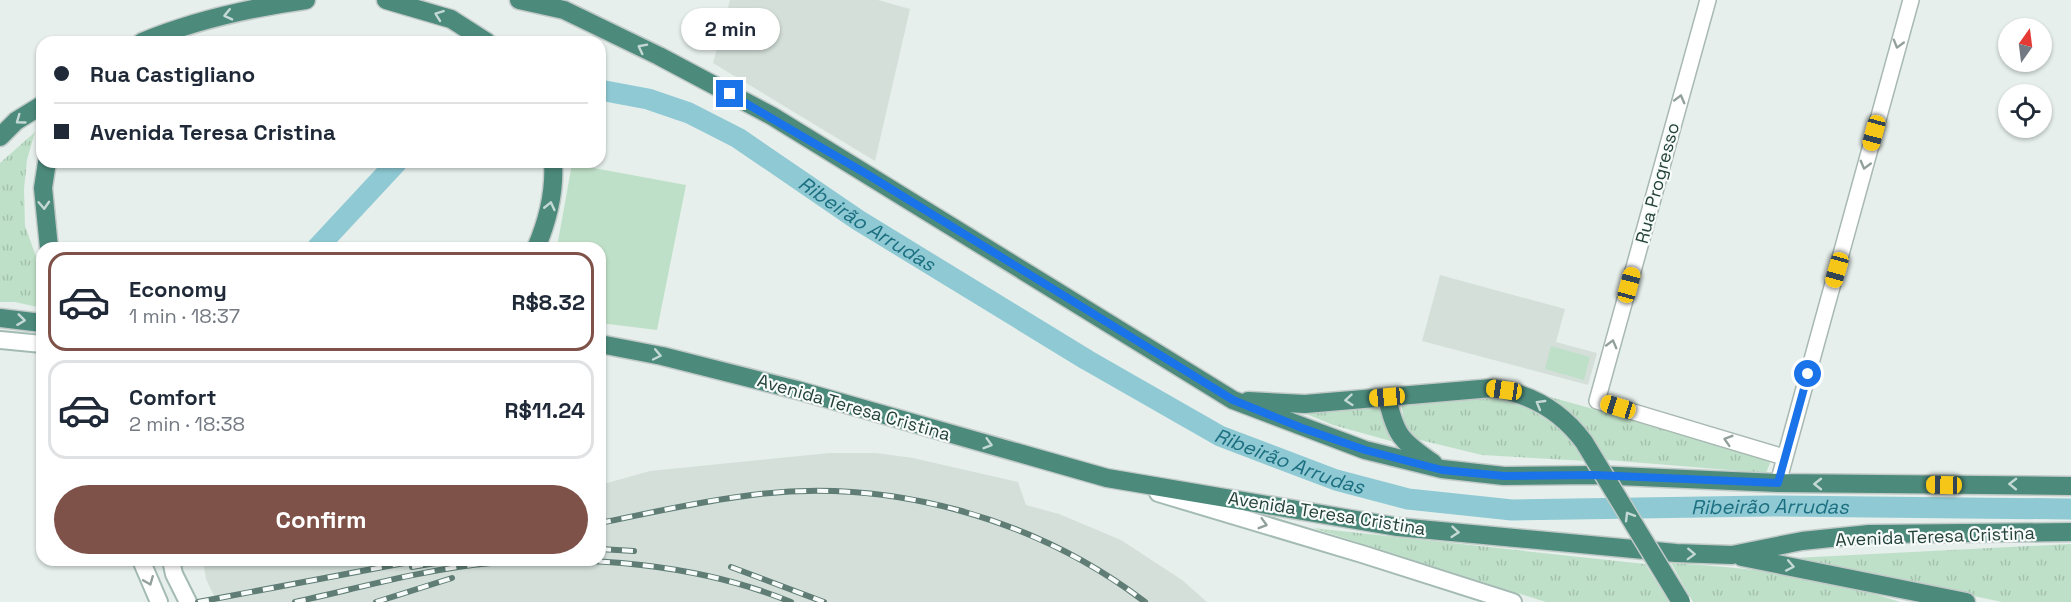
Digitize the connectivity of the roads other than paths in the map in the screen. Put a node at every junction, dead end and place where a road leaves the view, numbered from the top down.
1 (306, 0) edge
2 (386, 0) edge
3 (519, 0) edge
4 (1708, 0) edge
5 (1911, 0) edge
6 (157, 36) edge
7 (478, 36) edge
8 (36, 109) edge
9 (0, 137) edge
10 (46, 168) edge
11 (553, 168) edge
12 (48, 242) edge
13 (539, 242) edge
14 (0, 318) edge
15 (36, 321) edge
16 (0, 340) edge
17 (36, 344) edge
18 (606, 345) edge
19 (1387, 397) junction
20 (1233, 400) junction
21 (1784, 457) junction
22 (1442, 470) junction
23 (1107, 478) junction
24 (1778, 483) junction
25 (2071, 486) edge
26 (2071, 532) edge
27 (1732, 555) junction
28 (144, 566) edge
29 (172, 566) edge
30 (1881, 583) junction
31 (159, 602) edge
32 (188, 602) edge
33 (1513, 602) edge
34 (1681, 602) edge
35 (1913, 602) edge
36 (1966, 602) edge

1 -> 6 highway
7 -> 2 highway
20 -> 3 highway
21 -> 4 street, Rua Progresso
5 -> 21 street
8 -> 9 highway
10 -> 12 highway
13 -> 11 highway
14 -> 15 highway
16 - 17 main road
18 -> 23 highway, Avenida Teresa Cristina
19 -> 20 highway
19 - 22 highway
34 -> 19 highway, bridge
20 - 22 highway
21 - 24 street
22 - 24 highway
23 -> 27 highway, Avenida Teresa Cristina
23 -> 33 main road
25 -> 24 highway
26 - 27 highway, Avenida Teresa Cristina
27 -> 30 highway
28 -> 31 main road
29 - 32 main road
30 - 35 highway
30 - 36 highway

